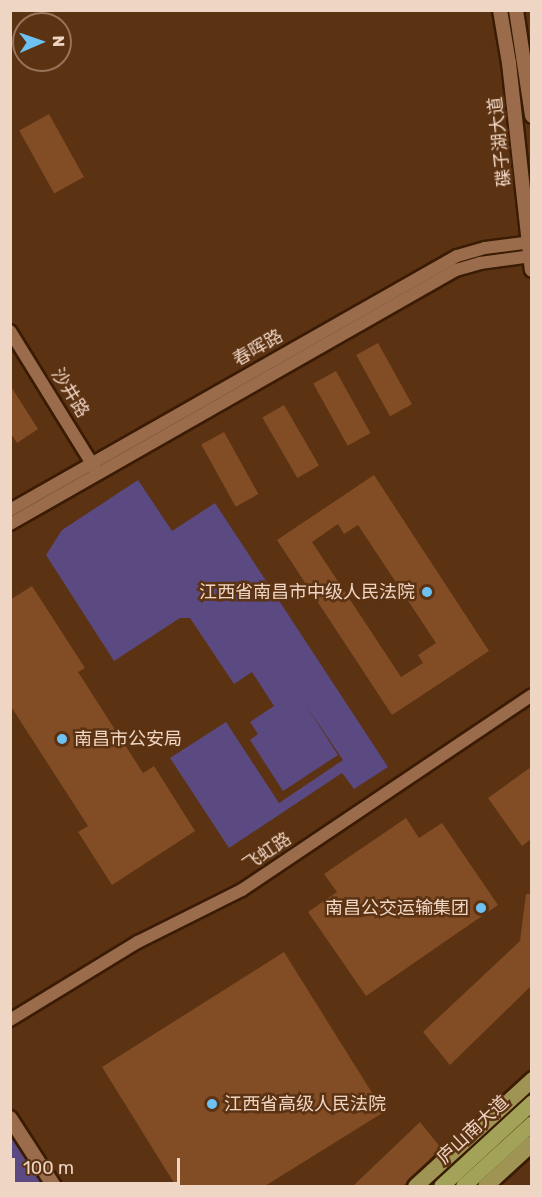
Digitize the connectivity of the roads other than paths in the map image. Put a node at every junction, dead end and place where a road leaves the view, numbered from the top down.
1 (500, 10) edge
2 (516, 10) edge
3 (531, 116) edge
4 (530, 249) edge
5 (531, 270) edge
6 (10, 332) edge
7 (95, 468) junction
8 (10, 510) edge
9 (10, 524) edge
10 (531, 695) edge
11 (10, 1020) edge
12 (531, 1079) edge
13 (531, 1102) edge
14 (10, 1118) edge
15 (531, 1123) edge
16 (531, 1143) edge
17 (54, 1186) edge
18 (416, 1186) edge
19 (441, 1186) edge
20 (463, 1186) edge
21 (485, 1186) edge

1 - 4 main road, 碟子湖大道
2 - 3 main road, 碟子湖大道
4 - 5 main road, 碟子湖大道
4 - 7 street, 春晖路
6 - 7 street, 沙井路
7 - 8 street, 春晖路
7 - 9 street, 春晖路
10 - 11 street, 飞虹路
12 - 18 main road
13 - 19 highway, 庐山南大道
14 - 17 main road
15 - 20 highway, 庐山南大道
16 - 21 main road

